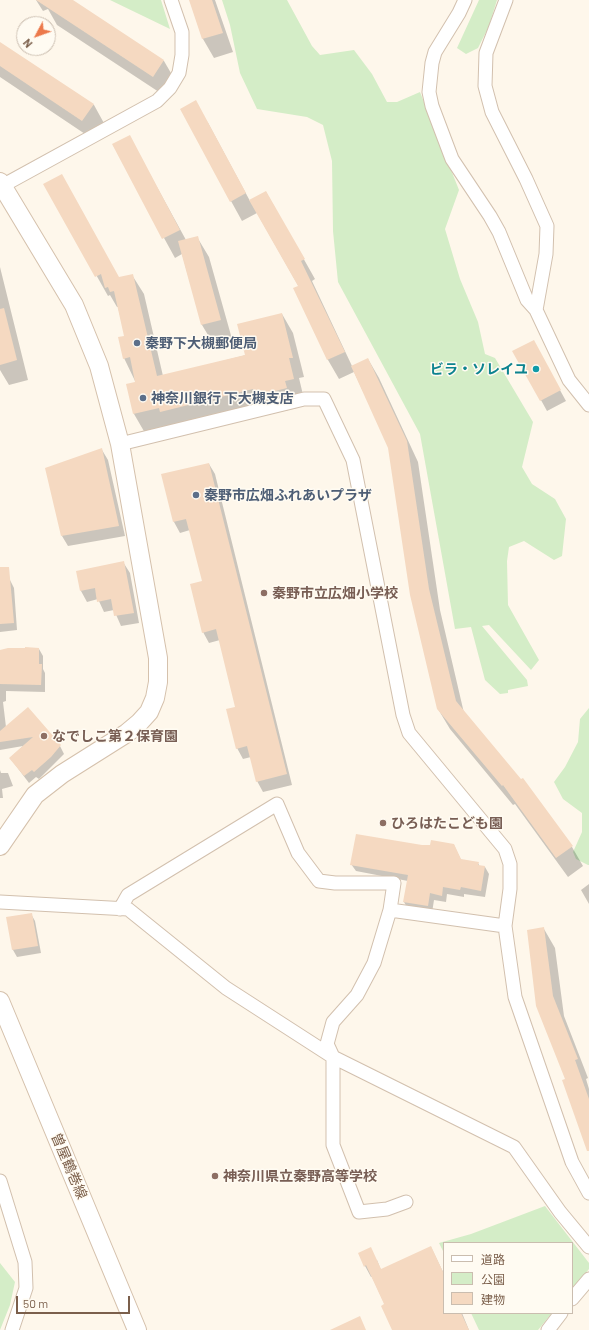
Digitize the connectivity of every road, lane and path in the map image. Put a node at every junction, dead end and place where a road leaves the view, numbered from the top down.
1 (171, 0) edge
2 (464, 0) edge
3 (506, 0) edge
4 (2, 188) edge
5 (536, 310) junction
6 (589, 405) edge
7 (120, 444) junction
8 (0, 846) edge
9 (0, 902) edge
10 (120, 909) junction
11 (390, 910) junction
12 (505, 926) junction
13 (0, 1001) edge
14 (5, 1027) edge
15 (333, 1057) junction
16 (0, 1181) edge
17 (589, 1193) edge
18 (406, 1202) dead end
19 (589, 1247) edge
20 (589, 1279) edge
21 (573, 1298) edge
22 (560, 1314) edge
23 (12, 1330) edge
24 (137, 1330) edge
25 (548, 1330) edge

1 - 4 street
2 - 5 street
3 - 5 street
4 - 7 street
5 - 6 street
7 - 8 street
7 - 12 street
9 - 10 street
10 - 11 street
10 - 15 street
11 - 12 street
11 - 15 street
12 - 17 street
13 - 14 street, 曽屋鶴巻線
14 - 24 street, 曽屋鶴巻線
15 - 18 street
15 - 19 street
16 - 23 street
20 - 21 street
22 - 25 street

